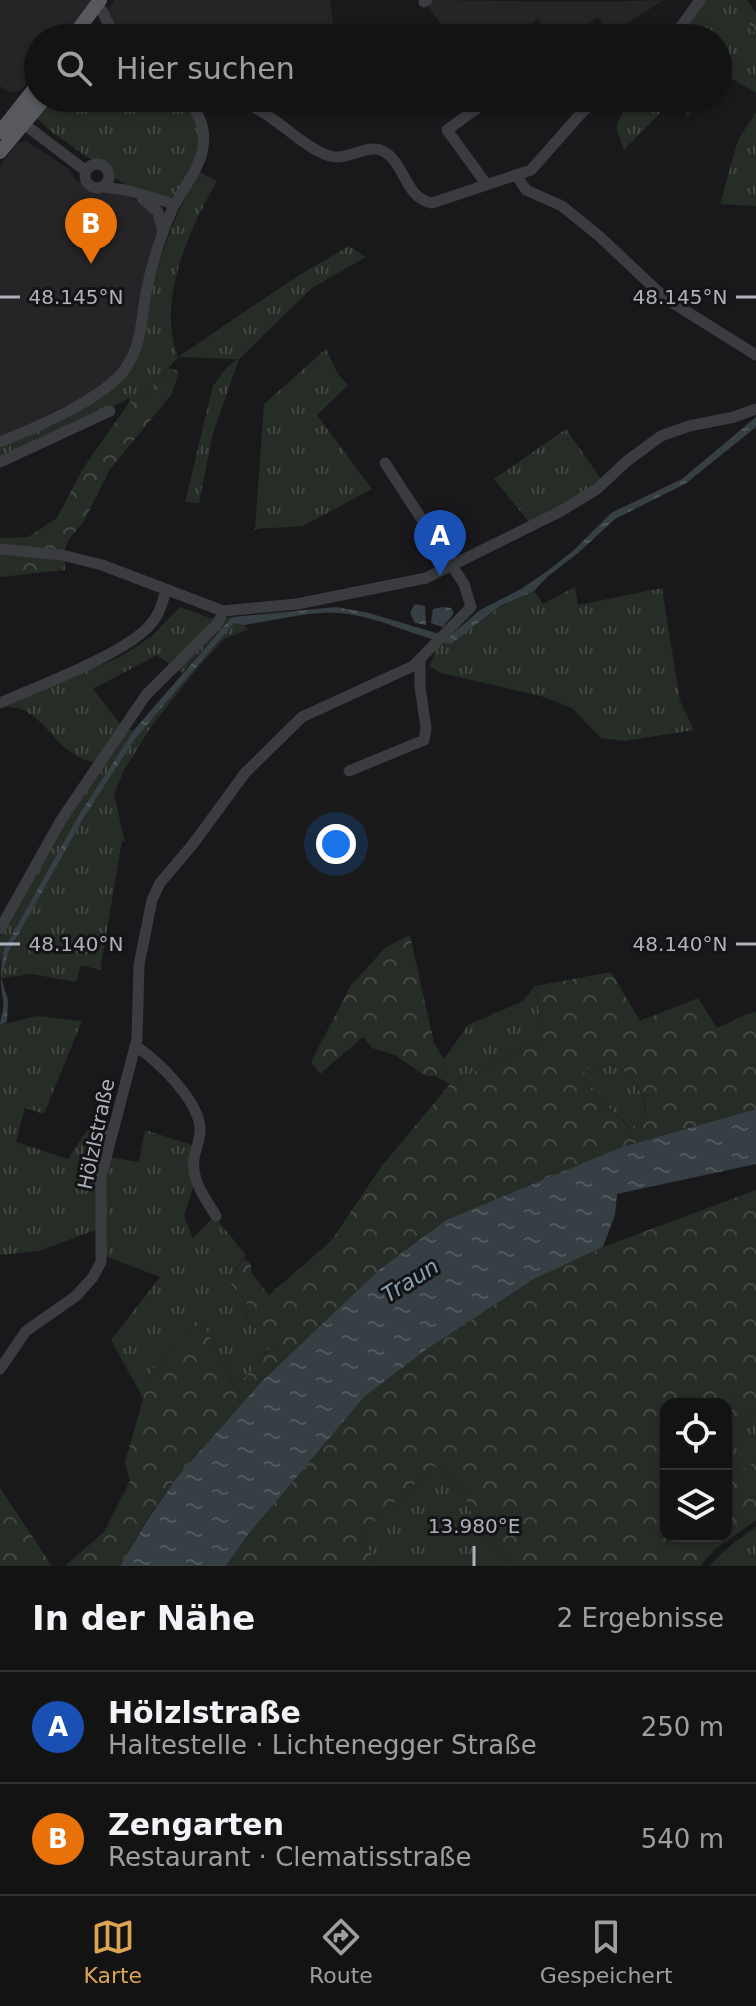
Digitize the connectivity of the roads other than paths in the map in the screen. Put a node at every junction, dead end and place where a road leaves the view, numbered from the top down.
1 (700, 0) edge
2 (104, 4) edge
3 (85, 24) edge
4 (93, 24) edge
5 (110, 24) edge
6 (683, 24) edge
7 (24, 111) edge
8 (28, 112) edge
9 (194, 112) edge
10 (263, 112) edge
11 (472, 112) edge
12 (580, 112) edge
13 (19, 120) junction
14 (0, 132) edge
15 (0, 152) edge
16 (86, 171) junction
17 (110, 176) junction
18 (517, 176) junction
19 (487, 185) junction
20 (103, 187) junction
21 (126, 190) junction
22 (140, 196) junction
23 (168, 210) junction
24 (756, 355) edge
25 (756, 409) edge
26 (110, 411) dead end
27 (0, 442) edge
28 (0, 462) edge
29 (385, 463) dead end
30 (0, 549) edge
31 (453, 566) junction
32 (166, 591) junction
33 (223, 611) junction
34 (420, 660) junction
35 (0, 703) edge
36 (349, 771) dead end
37 (0, 929) edge
38 (136, 1046) junction
39 (216, 1216) dead end
40 (0, 1369) edge

1 - 6 street
2 - 3 main road
2 - 4 main road
2 - 5 street
7 - 13 main road
8 - 13 main road
9 - 23 street
10 - 19 street
11 - 19 street
12 - 18 street
13 - 14 main road
13 - 15 main road
13 - 16 street
16 - 17 street
16 - 20 street
17 - 20 street
17 - 21 street
18 - 19 street
18 - 24 street
20 - 21 street
21 - 22 street
22 - 23 street
22 - 23 street
23 - 27 street
25 - 31 street
26 - 28 street
29 - 31 street
30 - 32 street
31 - 33 street
31 - 34 street, Hölzlstraße
32 - 33 street
32 - 35 street
33 - 37 street
34 - 36 street
34 - 38 street, Hölzlstraße
38 - 39 street
38 - 40 street, Hölzlstraße

